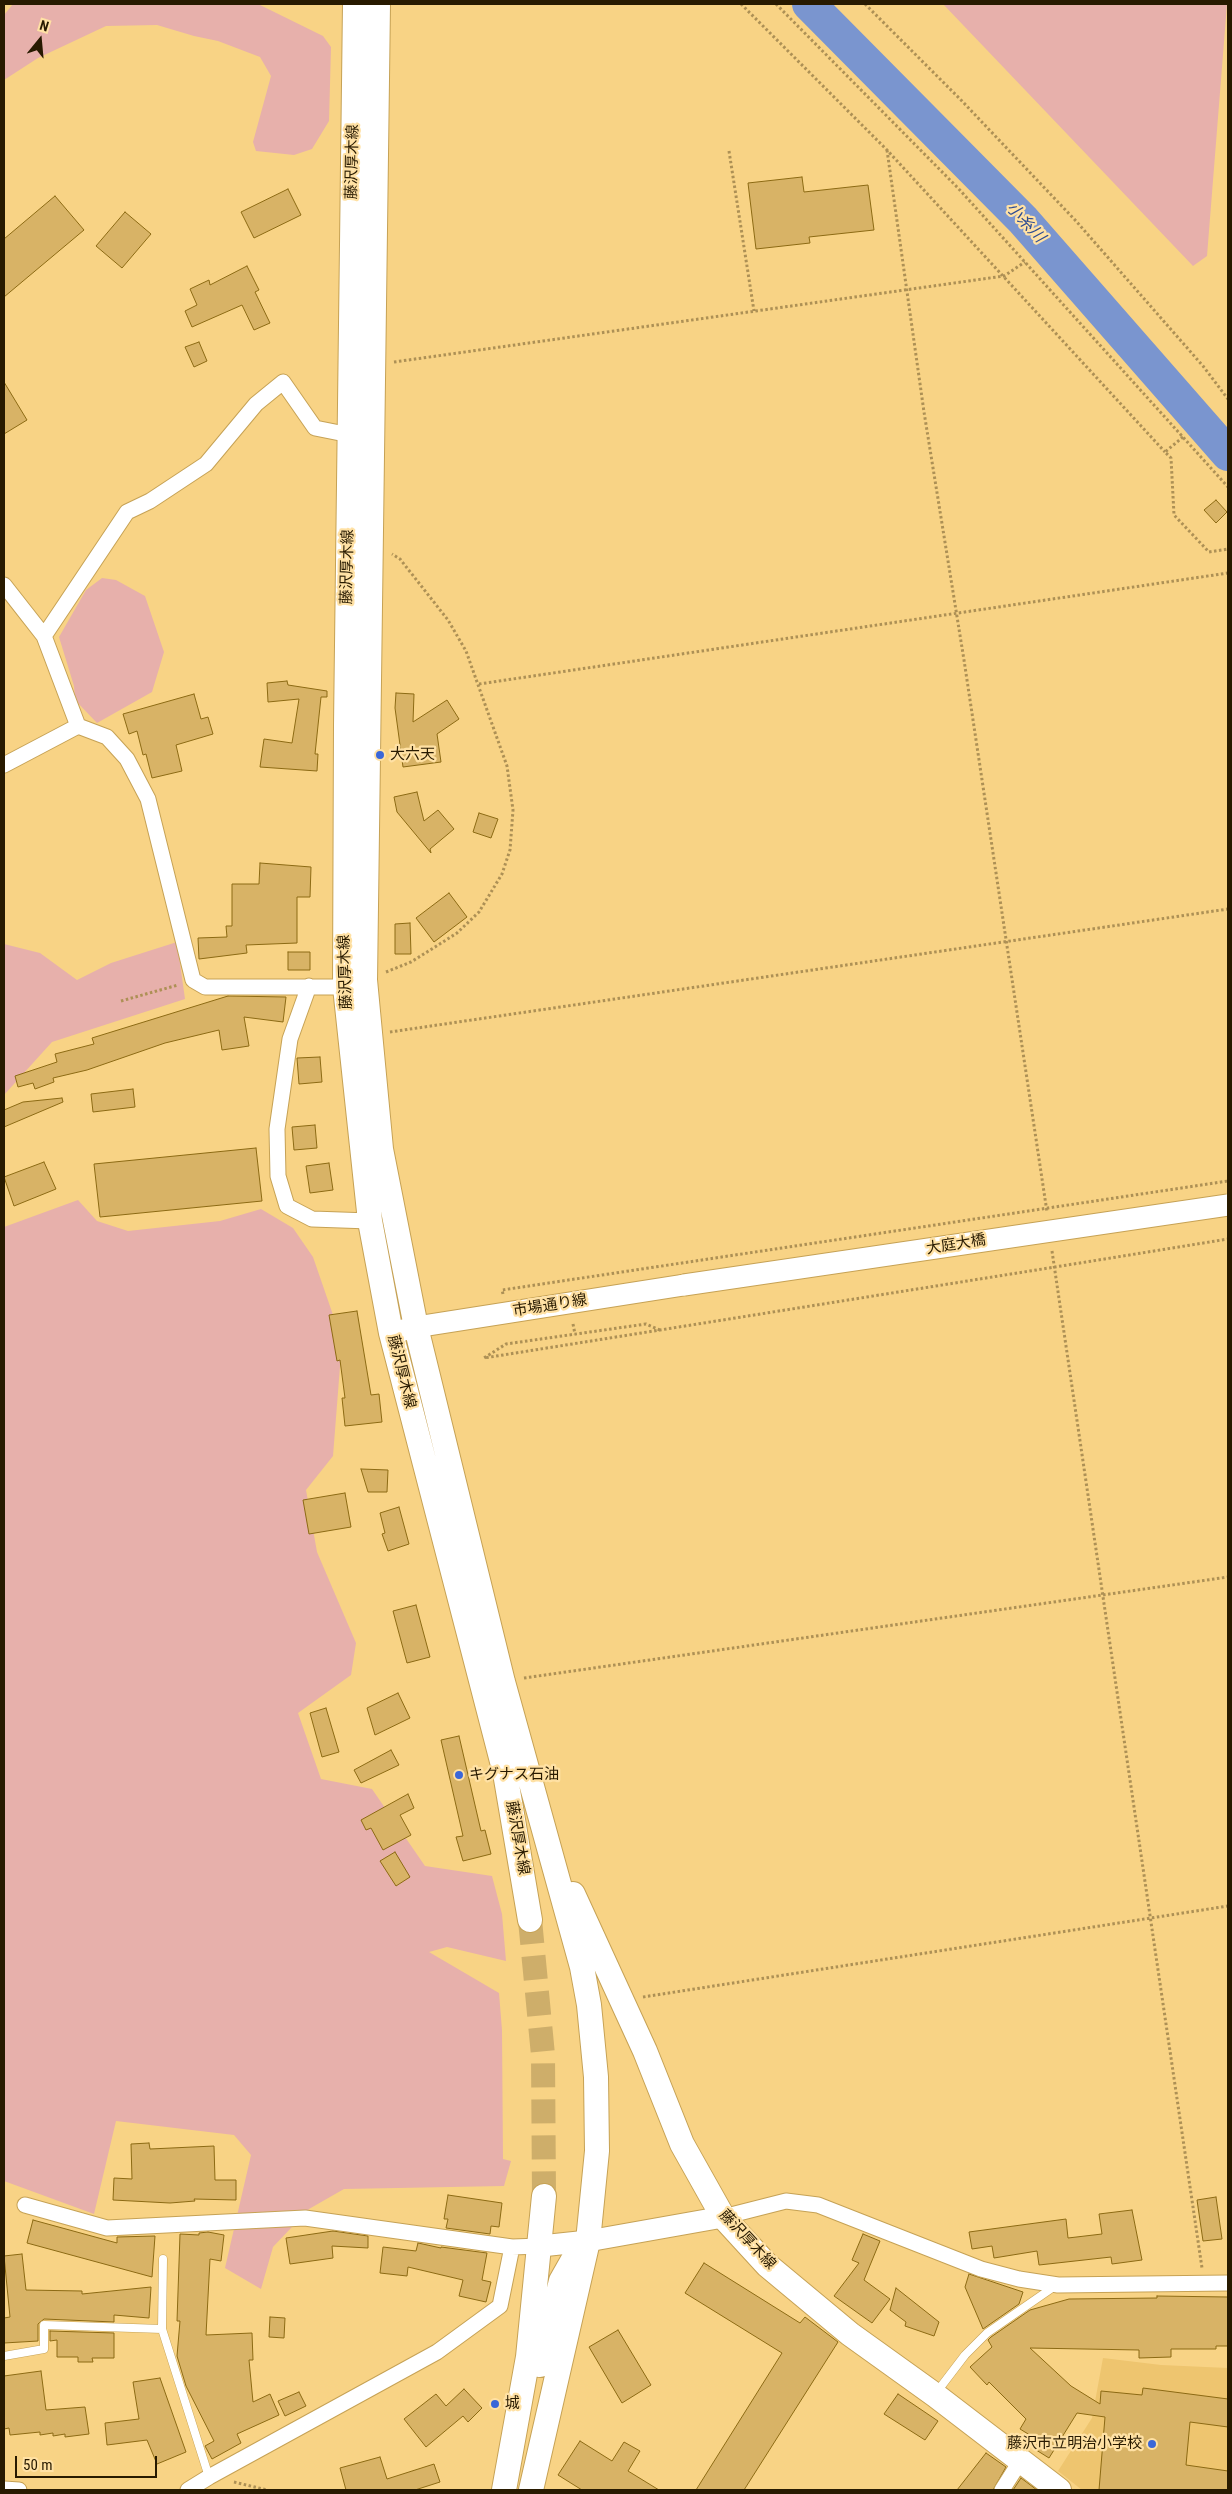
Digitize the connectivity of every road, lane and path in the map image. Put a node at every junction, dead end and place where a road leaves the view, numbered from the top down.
1 (355, 4) edge
2 (378, 4) edge
3 (741, 4) edge
4 (776, 4) edge
5 (865, 4) edge
6 (729, 151) dead end
7 (1025, 262) junction
8 (1004, 276) junction
9 (754, 311) junction
10 (373, 365) junction
11 (1228, 399) edge
12 (350, 435) junction
13 (1183, 437) junction
14 (1166, 452) junction
15 (1228, 487) edge
16 (370, 541) junction
17 (1228, 549) edge
18 (1228, 573) edge
19 (4, 585) edge
20 (44, 636) junction
21 (479, 684) junction
22 (78, 726) junction
23 (4, 765) edge
24 (1228, 908) edge
25 (193, 980) junction
26 (359, 985) junction
27 (309, 986) junction
28 (121, 1001) dead end
29 (369, 1035) junction
30 (1228, 1181) edge
31 (1228, 1205) edge
32 (370, 1221) junction
33 (1228, 1239) edge
34 (684, 1285) joint
35 (503, 1298) dead end
36 (573, 1324) dead end
37 (416, 1327) junction
38 (660, 1330) junction
39 (391, 1333) junction
40 (575, 1334) junction
41 (1228, 1577) edge
42 (503, 1682) junction
43 (543, 1829) junction
44 (1228, 1906) edge
45 (530, 1920) tunnel mouth
46 (622, 2000) junction
47 (544, 2196) tunnel mouth
48 (25, 2205) dead end
49 (723, 2218) junction
50 (588, 2241) junction
51 (541, 2246) junction
52 (512, 2247) junction
53 (163, 2259) dead end
54 (1228, 2283) edge
55 (1058, 2284) junction
56 (162, 2329) junction
57 (4, 2356) edge
58 (935, 2394) junction
59 (1021, 2460) junction
60 (209, 2477) junction
61 (507, 2480) edge
62 (4, 2489) edge
63 (19, 2490) edge
64 (188, 2490) edge
65 (267, 2490) edge
66 (532, 2490) edge
67 (1002, 2490) edge
68 (1059, 2490) edge

1 - 12 main road, 藤沢厚木線
2 - 10 main road, 藤沢厚木線
3 - 8 path
4 - 7 path
5 - 11 path
6 - 9 path
7 - 8 path
7 - 13 path
8 - 9 path
8 - 14 path
9 - 10 path
10 - 16 main road, 藤沢厚木線
12 - 20 street
12 - 26 main road, 藤沢厚木線
13 - 14 path
13 - 15 path
14 - 17 path
16 - 21 path
16 - 26 main road, 藤沢厚木線
18 - 21 path
19 - 20 street
20 - 22 street
21 - 26 path
22 - 23 street
22 - 25 street
24 - 29 path
25 - 27 street
25 - 28 path
26 - 27 street
26 - 29 main road, 藤沢厚木線
26 - 32 main road, 藤沢厚木線
27 - 32 street
29 - 37 main road, 藤沢厚木線
30 - 35 path
31 - 34 street, 大庭大橋, bridge
32 - 39 main road, 藤沢厚木線
33 - 38 path
34 - 37 street, 市場通り線
36 - 40 path
37 - 39 street, 市場通り線
37 - 42 main road, 藤沢厚木線
38 - 40 path
38 - 40 path
39 - 45 main road, 藤沢厚木線
41 - 42 path
42 - 43 main road, 藤沢厚木線
43 - 46 main road, 藤沢厚木線
43 - 50 main road, 藤沢厚木線
44 - 46 path
46 - 49 main road, 藤沢厚木線
47 - 51 main road
48 - 52 street
49 - 50 street
49 - 55 street
49 - 58 main road, 藤沢厚木線
50 - 51 street
50 - 61 main road
50 - 66 main road, 藤沢厚木線
51 - 52 street
51 - 61 main road
52 - 60 street
53 - 56 lane
54 - 55 street
55 - 58 lane
56 - 57 lane
56 - 60 lane
58 - 59 main road, 藤沢厚木線
59 - 67 street
59 - 68 main road, 藤沢厚木線
60 - 64 street
60 - 65 path
62 - 63 street

